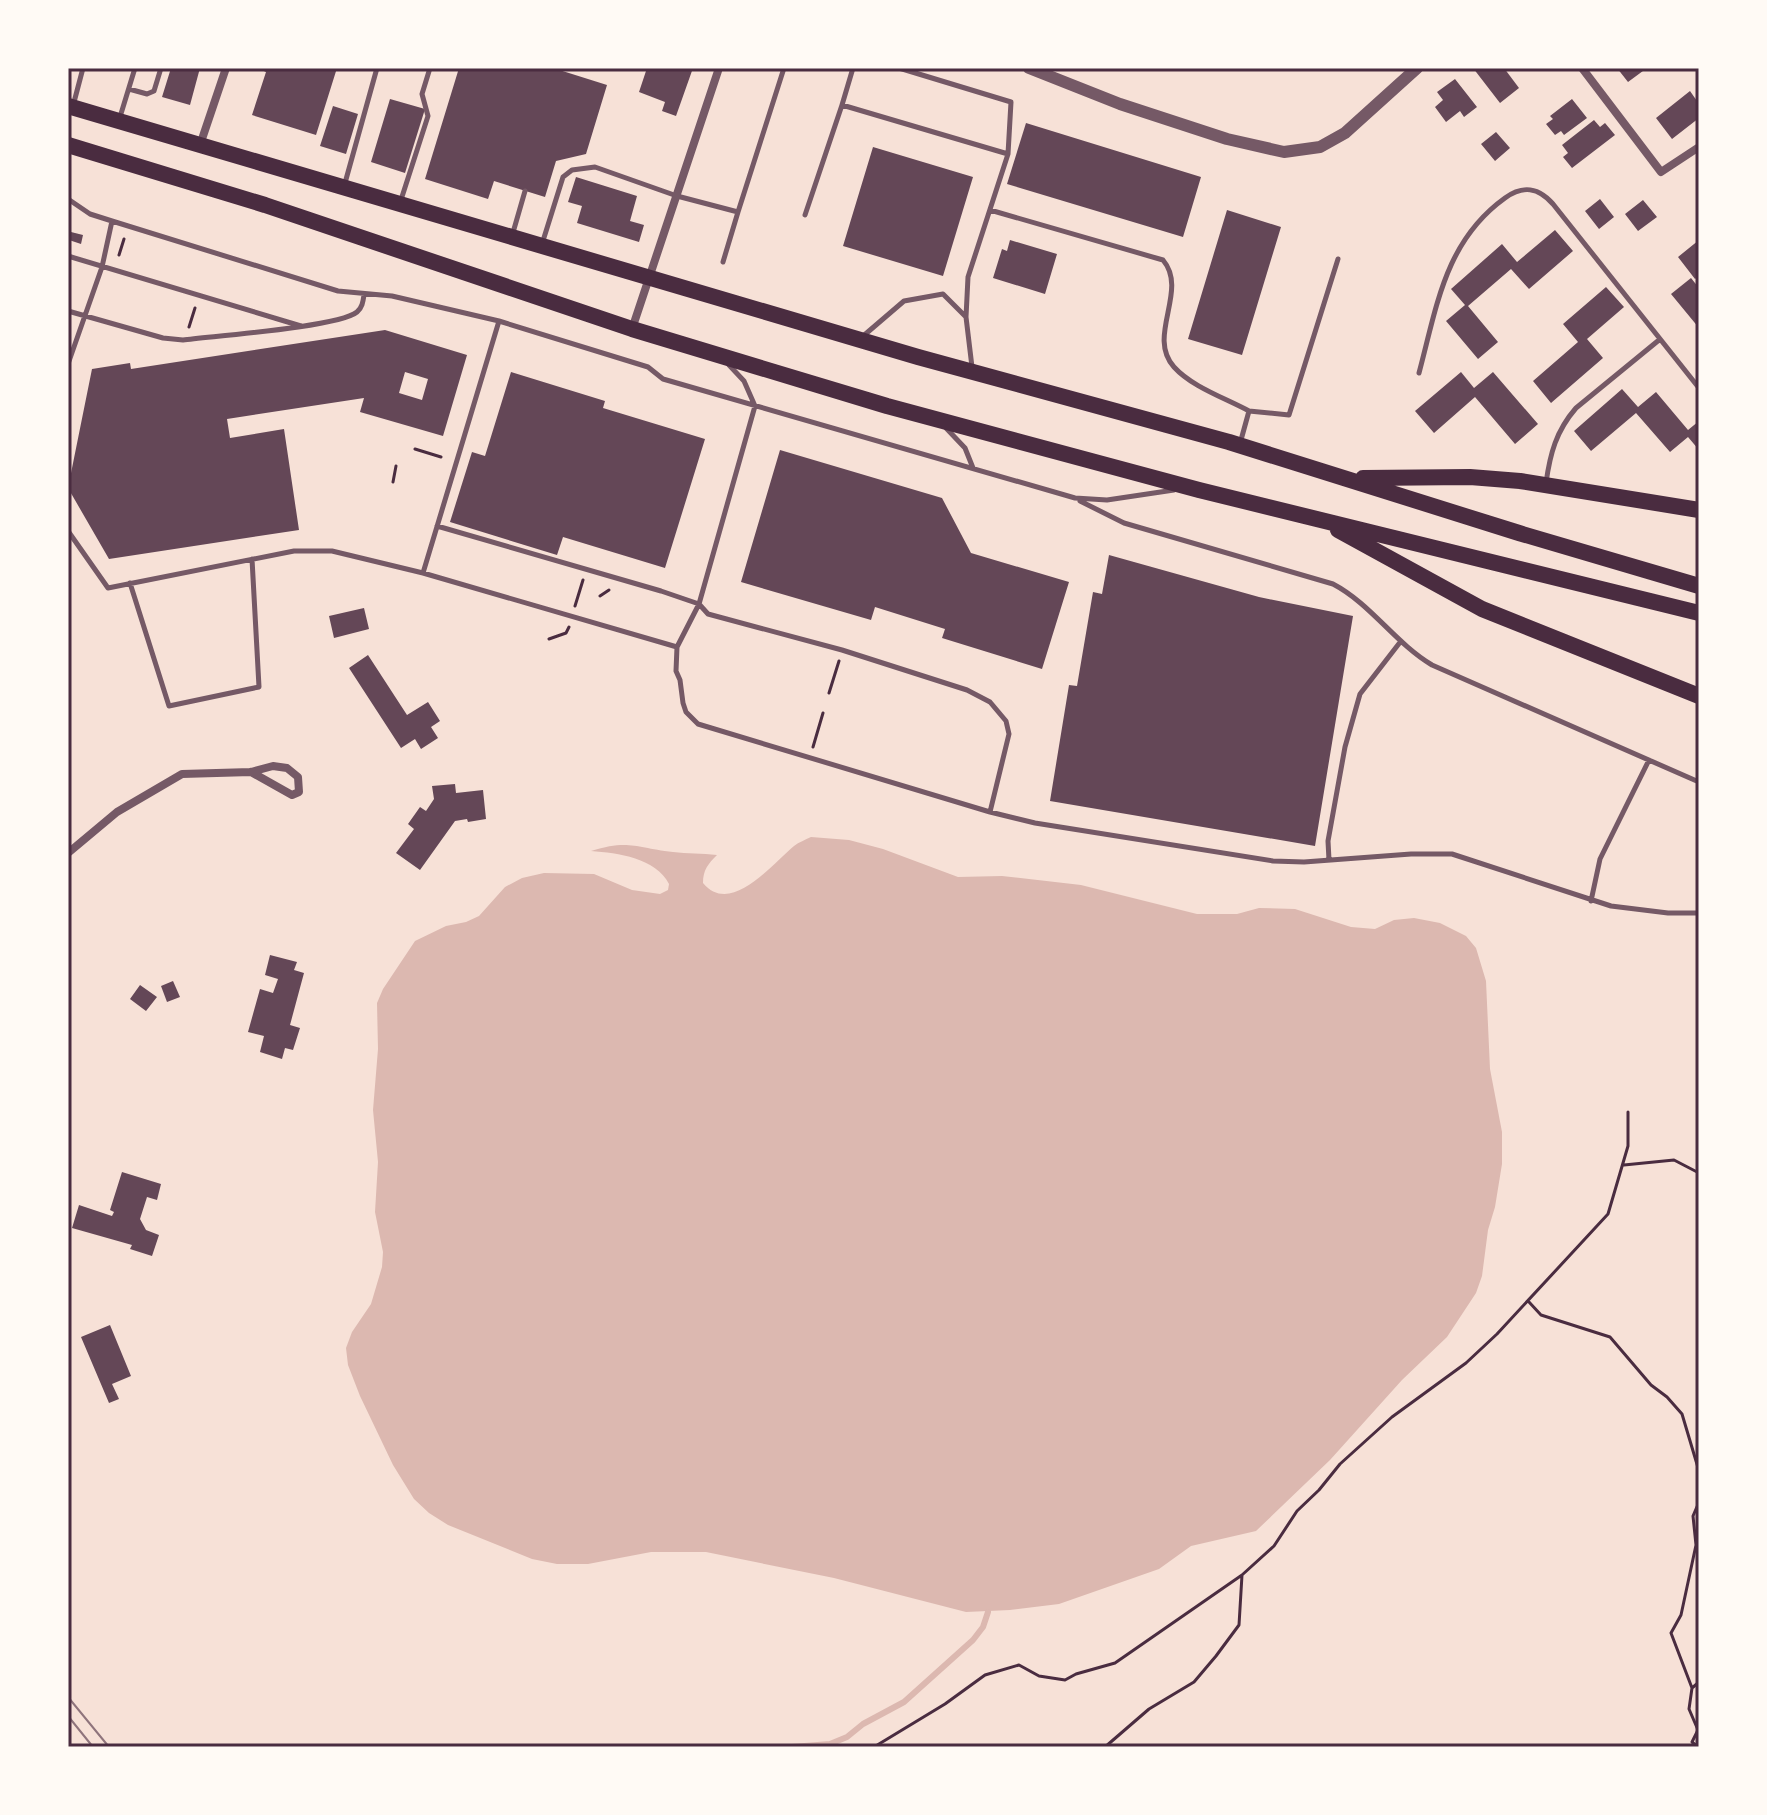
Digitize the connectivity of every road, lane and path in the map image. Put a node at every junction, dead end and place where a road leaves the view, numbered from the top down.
1 (83, 68) edge
2 (135, 68) edge
3 (161, 68) edge
4 (226, 68) edge
5 (377, 68) edge
6 (430, 68) edge
7 (719, 68) edge
8 (784, 68) edge
9 (853, 68) edge
10 (899, 68) edge
11 (1029, 68) edge
12 (1417, 68) edge
13 (1582, 68) edge
14 (1044, 72) edge
15 (129, 89) junction
16 (842, 105) junction
17 (70, 106) edge
18 (119, 121) junction
19 (68, 145) edge
20 (200, 145) junction
21 (1699, 147) edge
22 (1008, 154) junction
23 (344, 187) junction
24 (525, 191) dead end
25 (677, 196) junction
26 (68, 199) edge
27 (400, 204) junction
28 (990, 210) junction
29 (738, 212) junction
30 (805, 215) dead end
31 (112, 221) junction
32 (512, 237) junction
33 (124, 238) dead end
34 (541, 246) junction
35 (119, 255) dead end
36 (68, 256) edge
37 (1338, 259) dead end
38 (723, 262) dead end
39 (102, 267) junction
40 (649, 278) junction
41 (364, 295) junction
42 (196, 304) dead end
43 (68, 311) edge
44 (86, 317) junction
45 (966, 317) junction
46 (499, 321) junction
47 (303, 326) junction
48 (632, 329) junction
49 (187, 335) dead end
50 (859, 340) junction
51 (1659, 340) junction
52 (711, 353) junction
53 (68, 364) edge
54 (972, 372) junction
55 (1419, 373) dead end
56 (1699, 388) edge
57 (755, 406) junction
58 (1249, 411) junction
59 (923, 416) junction
60 (1240, 445) junction
61 (415, 449) dead end
62 (441, 457) dead end
63 (396, 466) dead end
64 (974, 469) junction
65 (1346, 478) junction
66 (393, 482) dead end
67 (1546, 483) junction
68 (1199, 490) junction
69 (1075, 498) junction
70 (1699, 510) edge
71 (1318, 519) junction
72 (437, 526) junction
73 (68, 531) edge
74 (252, 559) junction
75 (423, 573) junction
76 (584, 576) dead end
77 (130, 583) junction
78 (615, 586) dead end
79 (1699, 586) edge
80 (600, 596) dead end
81 (699, 604) junction
82 (575, 606) dead end
83 (1699, 613) edge
84 (569, 627) dead end
85 (549, 639) dead end
86 (1401, 641) junction
87 (677, 647) junction
88 (839, 661) dead end
89 (829, 693) dead end
90 (1699, 696) edge
91 (823, 713) dead end
92 (813, 748) dead end
93 (1649, 760) junction
94 (251, 772) junction
95 (1699, 782) edge
96 (990, 812) junction
97 (68, 853) edge
98 (1329, 860) junction
99 (1591, 901) junction
100 (1699, 913) edge
101 (1628, 1112) dead end
102 (1624, 1165) junction
103 (1699, 1173) edge
104 (1529, 1302) junction
105 (1699, 1471) edge
106 (1699, 1502) edge
107 (1242, 1575) junction
108 (1699, 1682) edge
109 (1692, 1688) junction
110 (874, 1747) edge
111 (1105, 1747) edge
112 (1698, 1747) edge

1 - 17 lane
2 - 15 lane
3 - 15 lane
4 - 20 street
5 - 23 lane
6 - 27 lane
7 - 25 street
8 - 29 lane
9 - 16 lane
10 - 22 lane
11 - 14 street
12 - 14 street
13 - 21 street
15 - 18 lane
16 - 22 lane
16 - 30 lane
17 - 18 highway
18 - 20 highway
19 - 48 highway
20 - 23 highway
22 - 28 lane
23 - 27 highway
24 - 32 lane
25 - 29 lane
25 - 34 lane
25 - 40 street
26 - 31 lane
27 - 32 highway
28 - 45 lane
28 - 58 lane
29 - 38 lane
31 - 39 lane
31 - 41 lane
32 - 34 highway
33 - 35 path
34 - 40 highway
36 - 39 lane
37 - 58 lane
39 - 44 lane
39 - 47 lane
40 - 48 street
40 - 50 highway
41 - 46 lane
41 - 47 lane
42 - 49 path
43 - 44 lane
44 - 47 lane
44 - 53 lane
45 - 50 lane
45 - 54 lane
46 - 57 lane
46 - 72 lane
48 - 52 highway
50 - 54 highway
51 - 55 lane
51 - 56 lane
51 - 67 lane
52 - 57 lane
52 - 59 highway
54 - 60 highway
57 - 64 lane
57 - 81 lane
58 - 60 lane
59 - 64 lane
59 - 68 highway
60 - 65 highway
61 - 62 path
63 - 66 path
64 - 69 lane
65 - 67 highway
65 - 79 highway
67 - 70 highway
68 - 69 lane
68 - 71 highway
69 - 86 lane
71 - 83 highway
71 - 90 highway
72 - 75 lane
72 - 81 lane
73 - 77 lane
74 - 75 lane
74 - 77 lane
74 - 77 lane
75 - 87 lane
76 - 82 path
78 - 80 path
81 - 87 lane
81 - 96 lane
84 - 85 path
86 - 93 lane
86 - 98 lane
87 - 96 lane
88 - 89 path
91 - 92 path
93 - 95 lane
93 - 99 lane
94 - 94 street
94 - 97 street
96 - 98 lane
98 - 99 lane
99 - 100 lane
101 - 102 path
102 - 103 path
102 - 104 path
104 - 105 path
104 - 107 path
106 - 109 path
107 - 110 path
107 - 111 path
108 - 109 path
109 - 112 path

